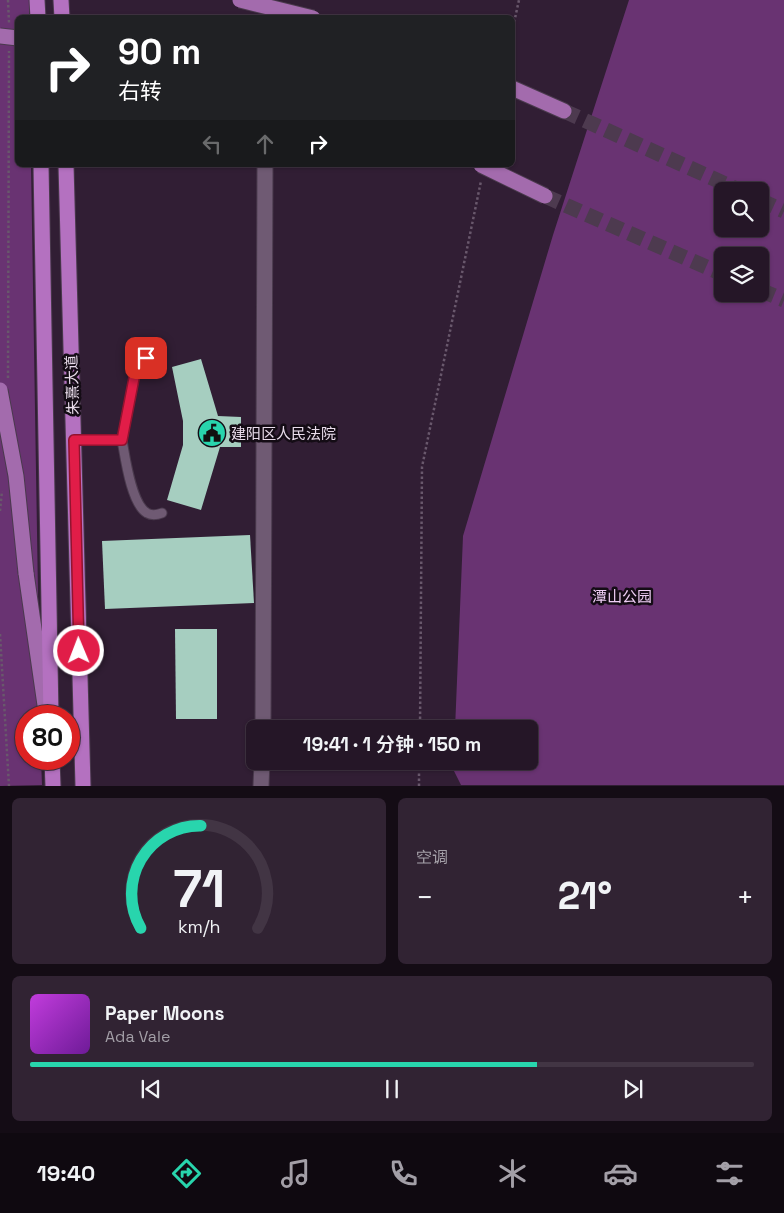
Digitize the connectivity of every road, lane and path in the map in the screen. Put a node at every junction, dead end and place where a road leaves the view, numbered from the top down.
1 (8, 0) edge
2 (38, 0) edge
3 (61, 0) edge
4 (240, 0) edge
5 (266, 0) edge
6 (519, 0) edge
7 (38, 15) edge
8 (62, 15) edge
9 (266, 15) edge
10 (301, 15) edge
11 (515, 18) edge
12 (9, 35) edge
13 (9, 51) dead end
14 (515, 89) edge
15 (564, 110) tunnel mouth
16 (40, 167) edge
17 (66, 167) edge
18 (265, 167) edge
19 (482, 170) edge
20 (545, 196) tunnel mouth
21 (153, 359) dead end
22 (4, 385) edge
23 (74, 440) junction
24 (122, 440) junction
25 (2, 486) dead end
26 (0, 512) edge
27 (162, 513) dead end
28 (0, 634) edge
29 (44, 705) edge
30 (52, 705) edge
31 (262, 720) edge
32 (420, 720) edge
33 (52, 770) edge
34 (262, 770) edge
35 (419, 770) edge
36 (9, 786) edge
37 (53, 786) edge
38 (83, 786) edge
39 (261, 786) edge
40 (419, 786) edge

1 - 12 path
2 - 7 highway
3 - 8 highway
4 - 10 main road, bridge
5 - 9 street
6 - 11 path
13 - 22 path
14 - 15 main road
16 - 30 highway, 朱熹大道
17 - 23 highway, 朱熹大道
18 - 31 street
19 - 20 main road, bridge
19 - 32 path
21 - 24 lane
22 - 29 main road, bridge
23 - 24 lane
23 - 38 highway, 朱熹大道
24 - 27 lane
25 - 26 path
28 - 36 path
33 - 37 highway
34 - 39 street
35 - 40 path

